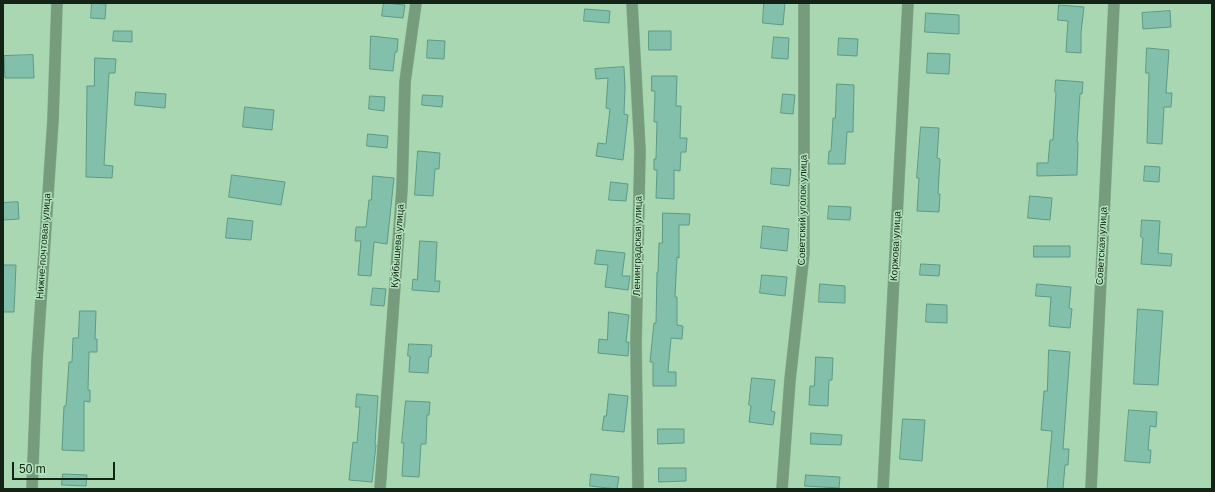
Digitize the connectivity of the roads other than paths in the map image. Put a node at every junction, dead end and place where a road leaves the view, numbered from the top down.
1 (57, 3) edge
2 (416, 3) edge
3 (632, 3) edge
4 (804, 3) edge
5 (908, 3) edge
6 (1114, 3) edge
7 (32, 489) edge
8 (380, 489) edge
9 (638, 489) edge
10 (782, 489) edge
11 (883, 489) edge
12 (1091, 489) edge

1 - 7 street, Нижне-почтовая улица
2 - 8 street, Куйбышева улица
3 - 9 street, Ленинградская улица
4 - 10 street, Советский уголок улица
5 - 11 street, Коржова улица
6 - 12 street, Советская улица

